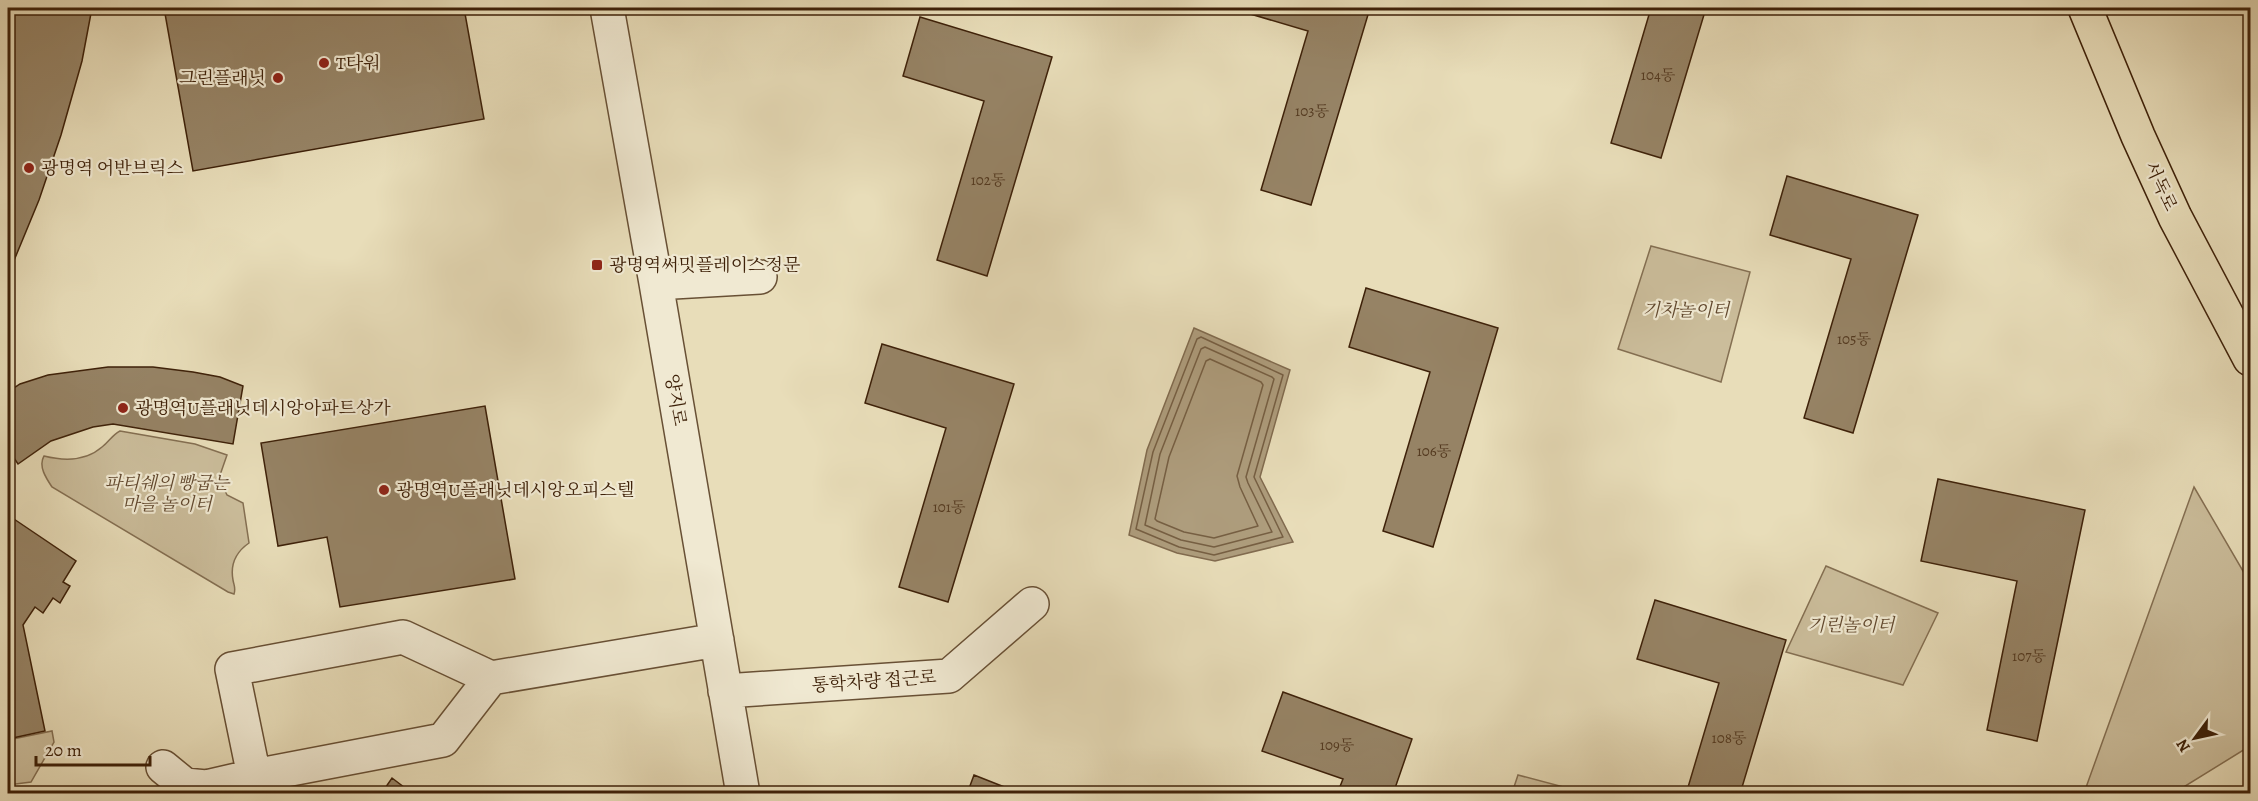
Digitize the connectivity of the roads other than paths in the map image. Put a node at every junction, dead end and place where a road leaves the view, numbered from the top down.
1 (607, 8) edge
2 (2085, 8) edge
3 (760, 277) dead end
4 (656, 283) junction
5 (2250, 359) edge
6 (1032, 604) dead end
7 (717, 640) junction
8 (491, 678) junction
9 (725, 692) junction
10 (163, 767) dead end
11 (254, 776) junction
12 (742, 794) edge

1 - 4 street, 양지로
2 - 5 main road, 서독로
3 - 4 street
4 - 7 street, 양지로
6 - 9 street, 통학차량 접근로
7 - 8 street
7 - 9 street, 양지로
8 - 11 street
8 - 11 street
9 - 12 street, 양지로
10 - 11 street

